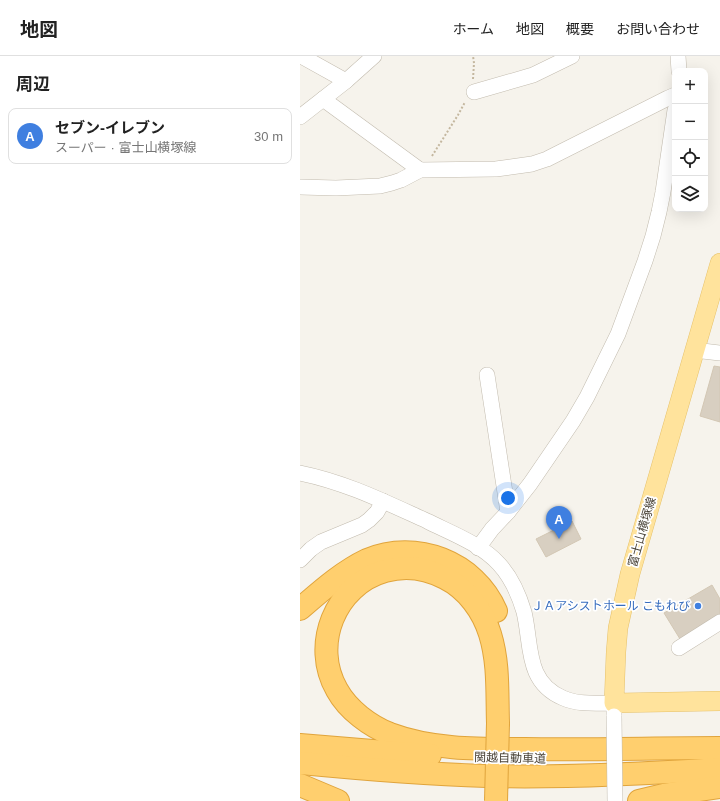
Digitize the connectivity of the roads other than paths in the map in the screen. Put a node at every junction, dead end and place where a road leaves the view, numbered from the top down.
1 (301, 56) edge
2 (374, 56) edge
3 (572, 56) edge
4 (678, 56) edge
5 (678, 68) edge
6 (346, 81) junction
7 (471, 91) road end
8 (672, 96) edge
9 (323, 99) junction
10 (300, 117) edge
11 (672, 130) edge
12 (422, 170) junction
13 (300, 187) edge
14 (720, 263) edge
15 (694, 350) junction
16 (720, 353) edge
17 (487, 375) dead end
18 (300, 473) edge
19 (383, 501) junction
20 (508, 512) junction
21 (306, 546) edge
22 (478, 548) junction
23 (300, 560) edge
24 (300, 609) edge
25 (720, 622) edge
26 (679, 648) dead end
27 (720, 700) edge
28 (614, 710) junction
29 (504, 723) junction
30 (300, 745) edge
31 (720, 748) edge
32 (720, 751) edge
33 (300, 763) edge
34 (720, 769) edge
35 (300, 785) edge
36 (720, 787) edge
37 (338, 801) edge
38 (496, 801) edge
39 (509, 801) edge
40 (615, 801) edge
41 (639, 801) edge

1 - 6 street
2 - 6 street
3 - 7 street
4 - 5 street
6 - 9 street
8 - 12 street
9 - 10 street
9 - 12 street
11 - 20 street
12 - 13 street
14 - 15 main road, 富士山横塚線
15 - 16 street
15 - 28 main road, 富士山横塚線
17 - 20 street
18 - 19 street
19 - 21 street
19 - 22 street
20 - 22 street
21 - 23 street
22 - 28 street
24 - 29 highway
25 - 26 street
27 - 28 main road
28 - 40 street, bridge
29 - 31 highway
29 - 38 highway, bridge
29 - 39 highway
30 - 32 highway, 関越自動車道
33 - 34 highway, 関越自動車道
35 - 37 highway
36 - 41 highway

